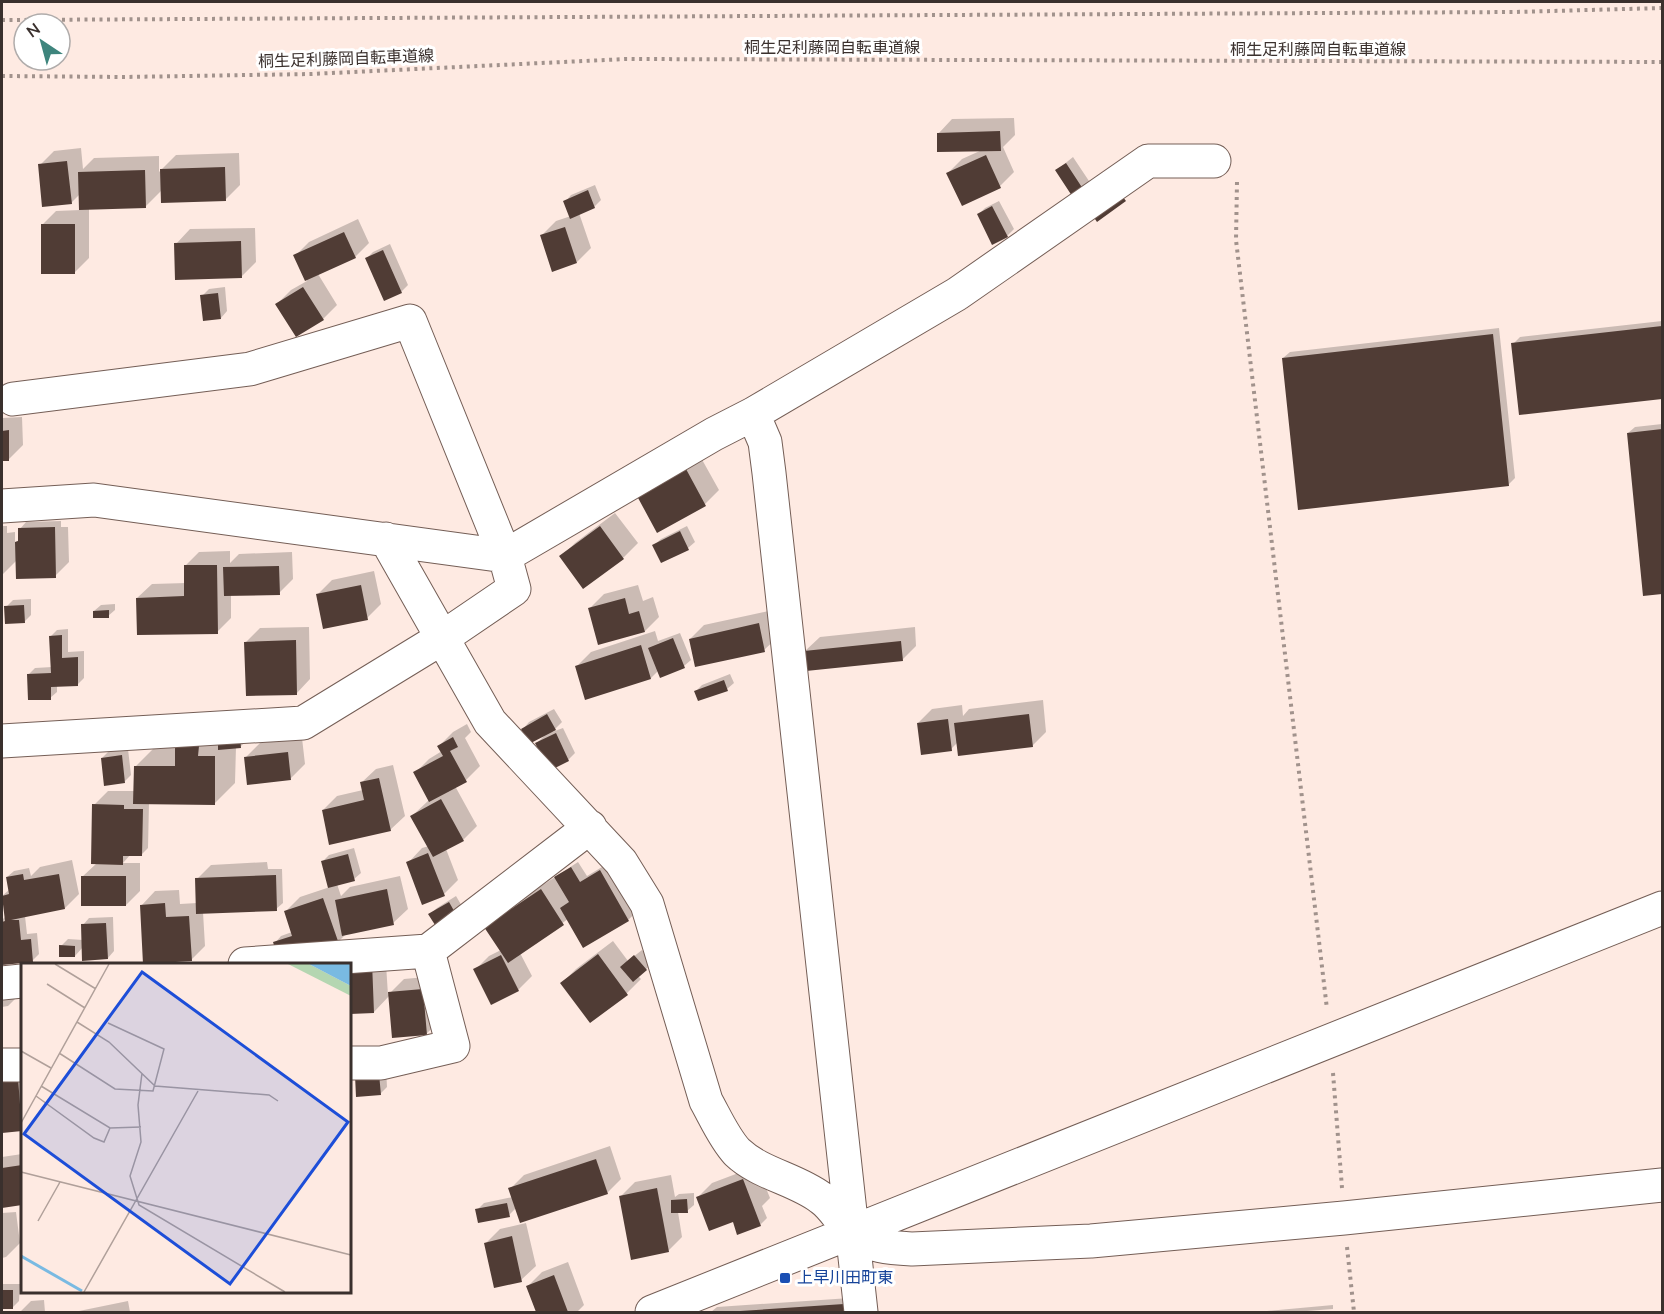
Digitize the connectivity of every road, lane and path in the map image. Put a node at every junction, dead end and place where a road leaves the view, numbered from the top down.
1 (1662, 8) edge
2 (2, 20) edge
3 (1662, 62) edge
4 (2, 76) edge
5 (1214, 161) joint
6 (13, 399) dead end
7 (753, 414) junction
8 (2, 506) edge
9 (386, 539) junction
10 (505, 556) junction
11 (442, 638) junction
12 (2, 741) edge
13 (590, 827) junction
14 (1662, 908) edge
15 (428, 951) junction
16 (259, 963) edge
17 (21, 981) edge
18 (2, 983) edge
19 (1331, 1040) junction
20 (351, 1063) edge
21 (2, 1065) edge
22 (21, 1065) edge
23 (1662, 1185) edge
24 (1344, 1218) junction
25 (852, 1232) junction
26 (652, 1312) edge
27 (861, 1312) edge
28 (1354, 1312) edge

1 - 2 path
3 - 4 path, 桐生足利藤岡自転車道線
5 - 7 street
5 - 19 path
6 - 10 street
7 - 10 street
7 - 25 street
8 - 9 street
9 - 10 street
9 - 11 street
10 - 11 street
11 - 12 street
11 - 13 street
13 - 15 street
13 - 25 street
14 - 19 street
15 - 16 street
15 - 20 street
17 - 18 street
19 - 24 path
19 - 25 street
21 - 22 street
23 - 24 street
24 - 25 street
24 - 28 path
25 - 26 street
25 - 27 street

